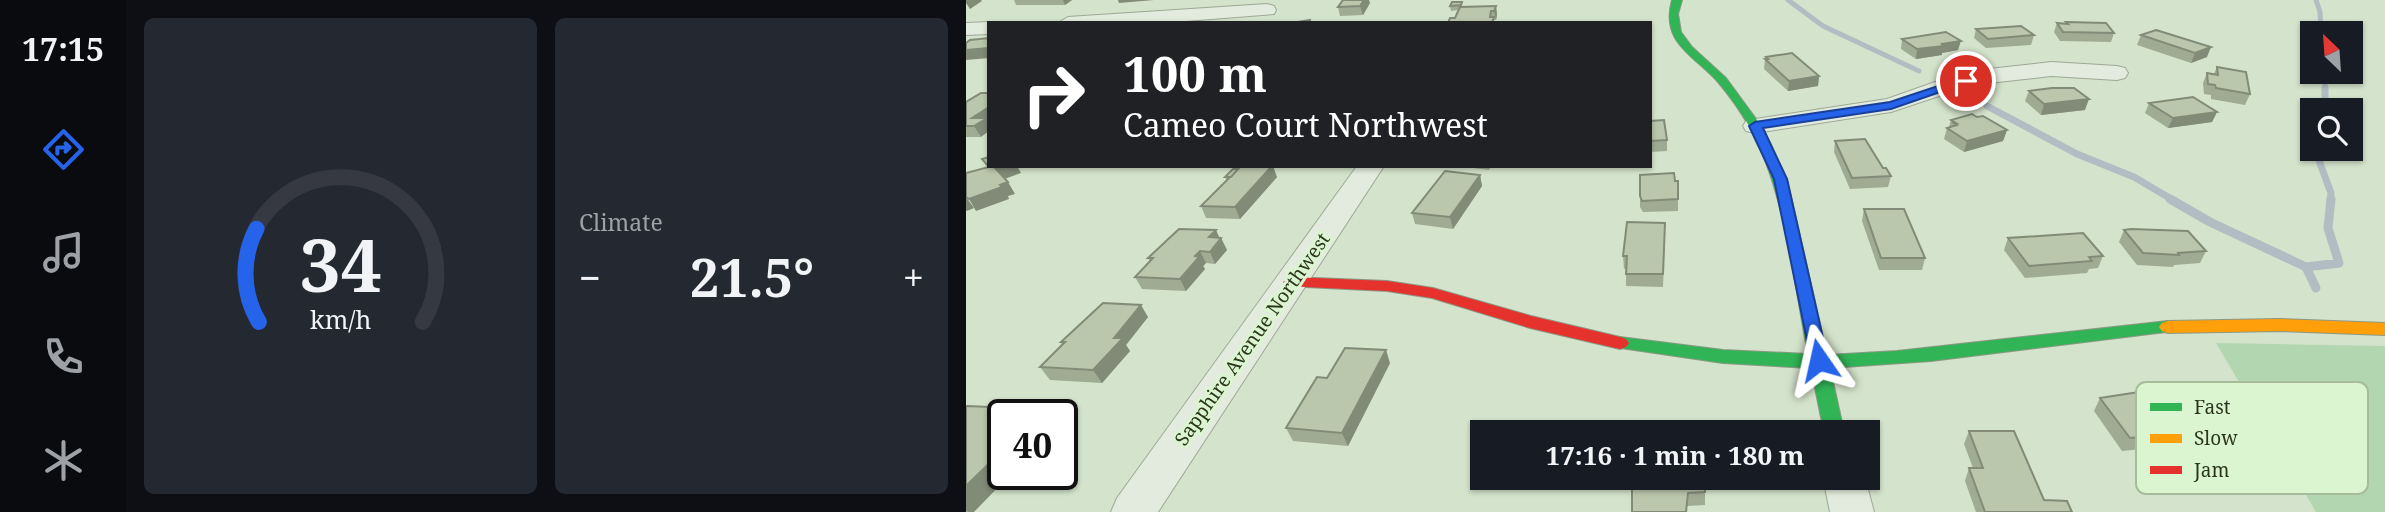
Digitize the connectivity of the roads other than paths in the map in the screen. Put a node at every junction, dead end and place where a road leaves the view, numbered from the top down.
1 (1677, 0) edge
2 (1267, 10) dead end
3 (1099, 21) edge
4 (987, 28) edge
5 (966, 29) edge
6 (2117, 73) dead end
7 (1755, 126) junction
8 (1370, 168) edge
9 (1291, 282) junction
10 (2385, 329) edge
11 (1819, 360) junction
12 (1832, 420) edge
13 (1847, 490) edge
14 (1133, 512) edge
15 (1852, 512) edge

1 - 7 street
2 - 3 street
4 - 5 street
6 - 7 street
7 - 11 street
8 - 9 street, Sapphire Avenue Northwest
9 - 11 street
9 - 14 street, Sapphire Avenue Northwest
10 - 11 street
11 - 12 street
13 - 15 street

